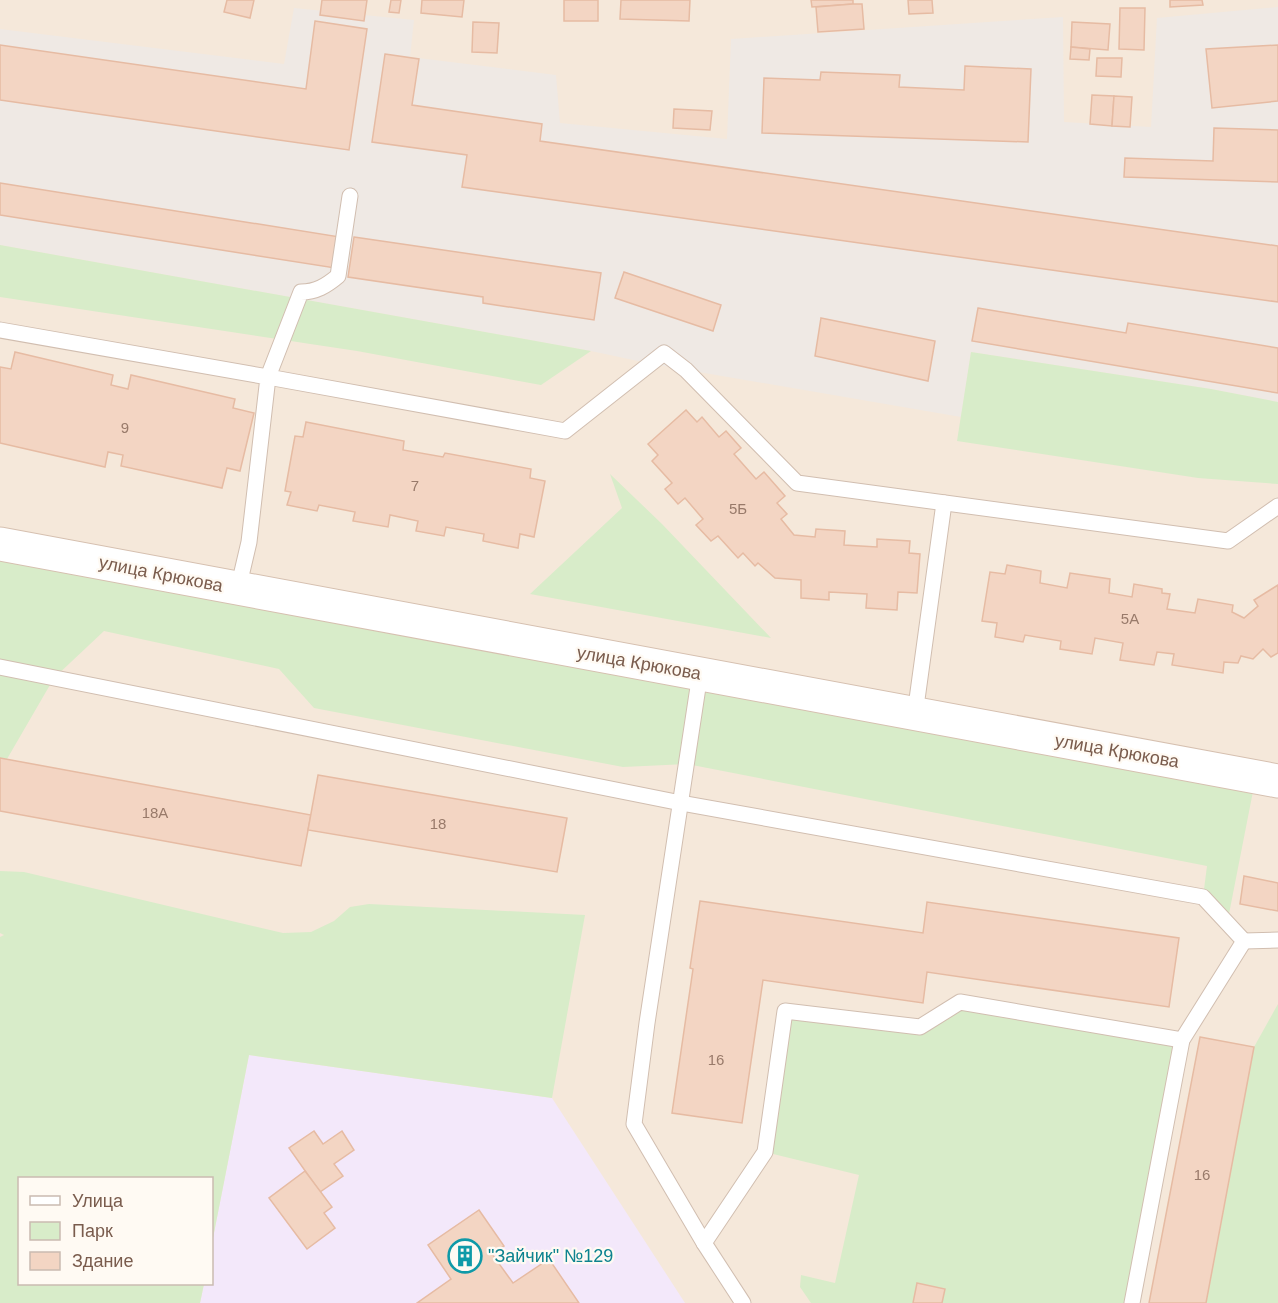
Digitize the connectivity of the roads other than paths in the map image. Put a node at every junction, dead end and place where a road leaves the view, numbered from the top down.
1 (350, 196) dead end
2 (0, 330) edge
3 (268, 377) junction
4 (944, 503) junction
5 (1278, 506) edge
6 (0, 544) edge
7 (238, 589) junction
8 (0, 667) edge
9 (700, 674) junction
10 (915, 714) junction
11 (1278, 781) edge
12 (681, 803) junction
13 (1278, 940) edge
14 (1244, 941) junction
15 (1182, 1040) junction
16 (704, 1243) junction
17 (743, 1303) edge
18 (1132, 1303) edge

1 - 3 lane
2 - 3 lane
3 - 4 lane
3 - 7 lane
4 - 5 lane
4 - 10 lane
6 - 7 main road, улица Крюкова
7 - 9 main road, улица Крюкова
8 - 12 lane
9 - 10 main road, улица Крюкова
9 - 12 lane
10 - 11 main road, улица Крюкова
12 - 14 lane
12 - 16 lane
13 - 14 lane
14 - 15 lane
15 - 16 lane
15 - 18 lane
16 - 17 lane

